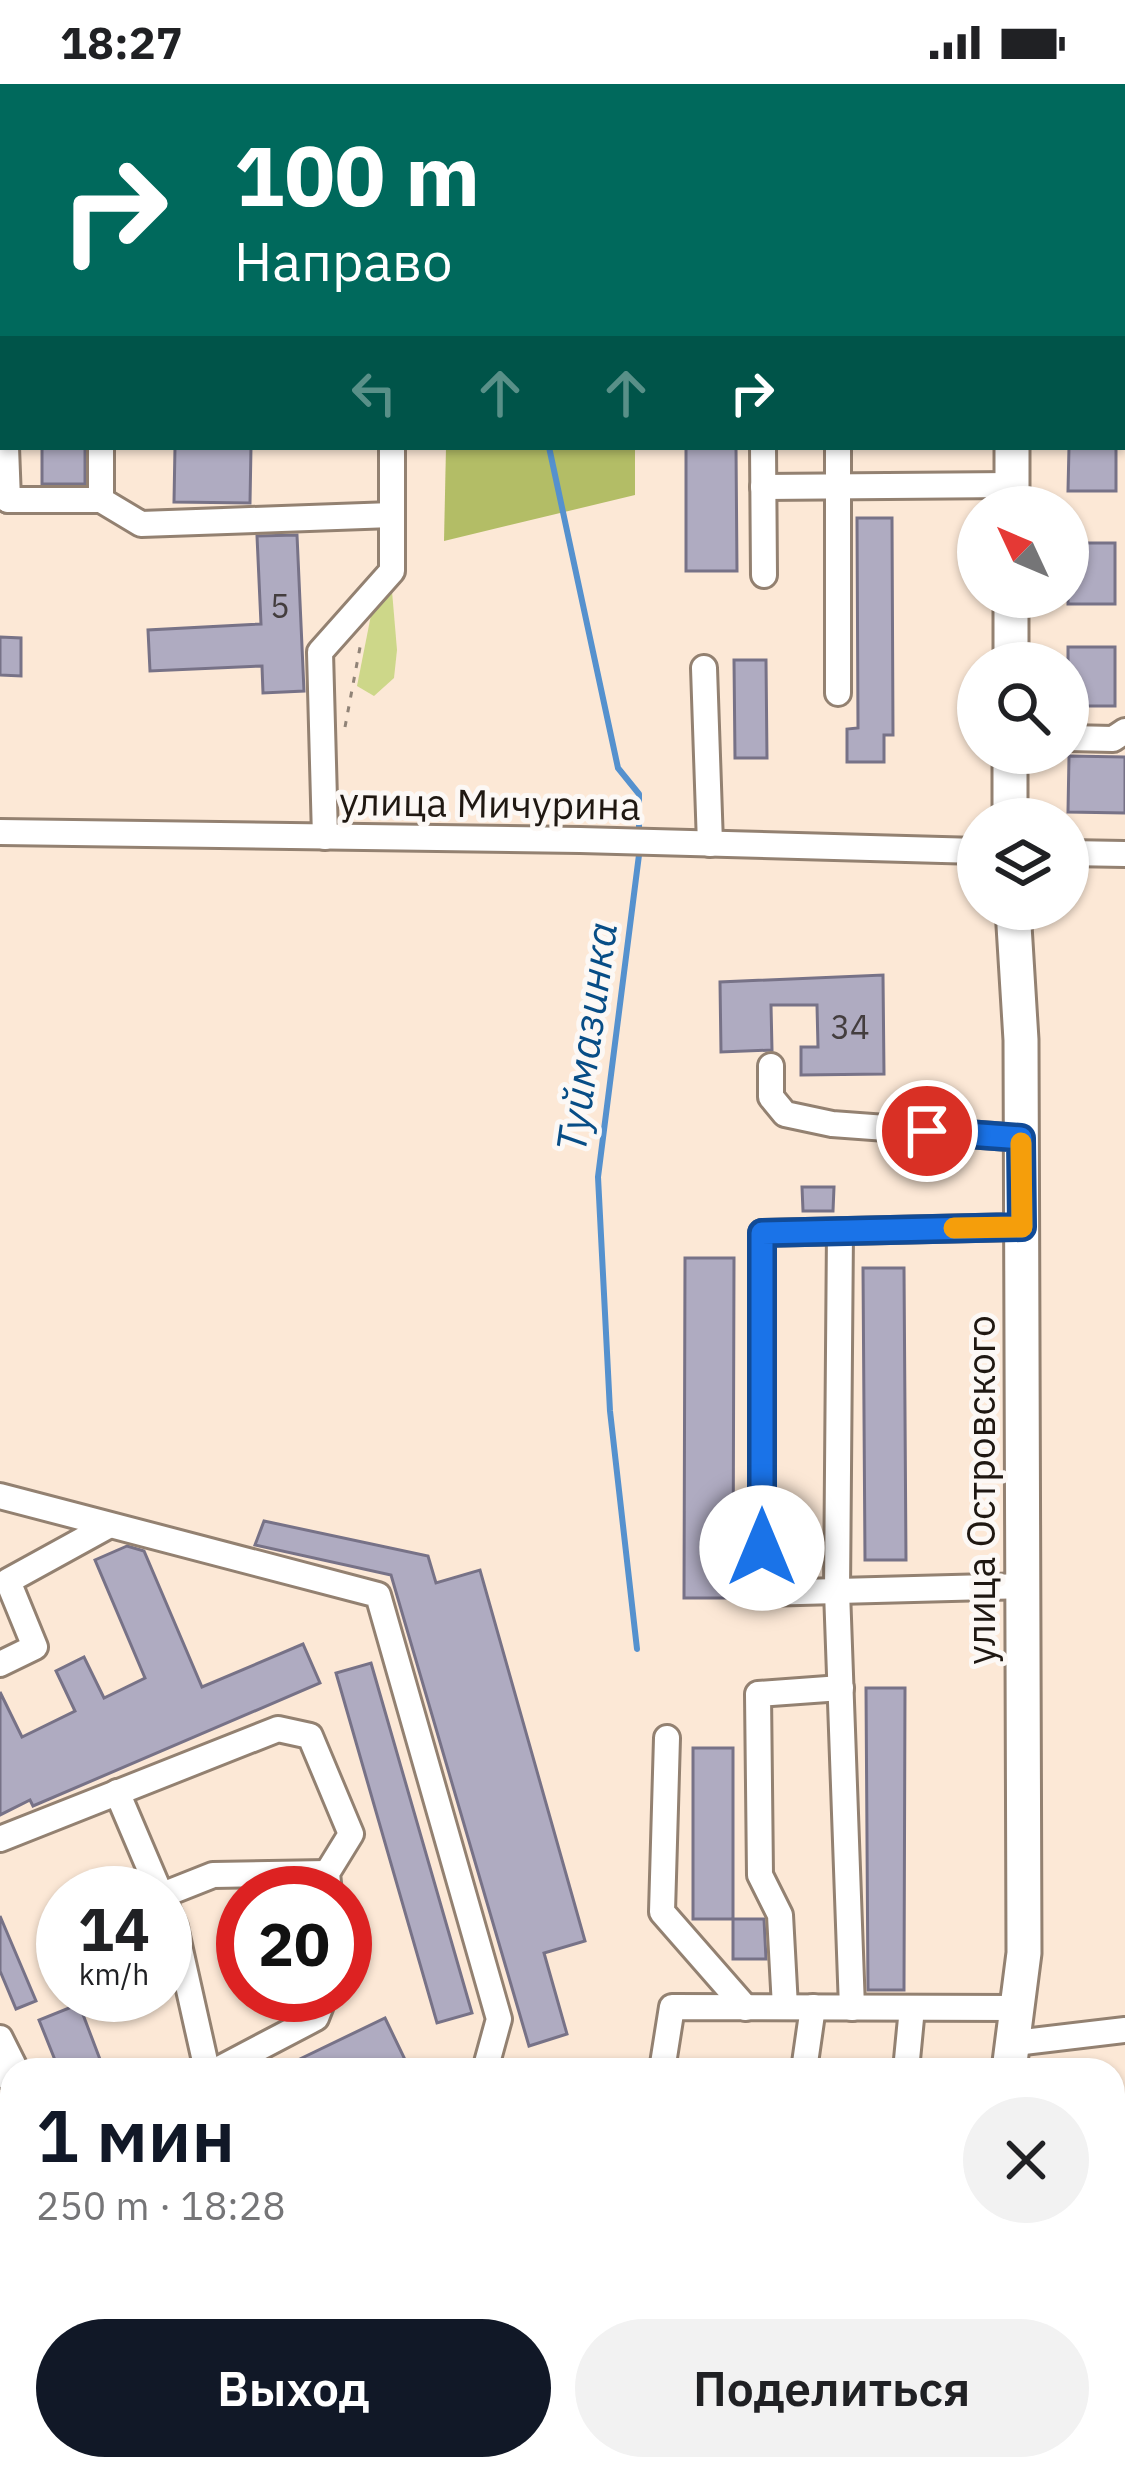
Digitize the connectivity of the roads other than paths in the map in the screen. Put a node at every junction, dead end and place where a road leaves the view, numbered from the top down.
1 (6, 450) edge
2 (101, 450) edge
3 (392, 450) edge
4 (763, 450) edge
5 (838, 450) edge
6 (1012, 450) edge
7 (838, 486) junction
8 (1012, 486) edge
9 (763, 487) junction
10 (957, 493) edge
11 (4, 496) edge
12 (101, 500) junction
13 (392, 515) junction
14 (764, 574) dead end
15 (704, 668) dead end
16 (838, 693) dead end
17 (1125, 730) edge
18 (1089, 738) edge
19 (0, 832) edge
20 (325, 837) junction
21 (710, 844) junction
22 (957, 850) edge
23 (1089, 853) edge
24 (1125, 854) edge
25 (1014, 930) edge
26 (771, 1066) dead end
27 (1021, 1138) junction
28 (1022, 1227) junction
29 (840, 1231) junction
30 (0, 1496) edge
31 (108, 1526) junction
32 (1023, 1586) junction
33 (837, 1591) junction
34 (0, 1664) edge
35 (841, 1688) junction
36 (667, 1738) dead end
37 (117, 1792) junction
38 (0, 1839) edge
39 (150, 1866) edge
40 (336, 1866) edge
41 (192, 2003) edge
42 (785, 2007) junction
43 (746, 2008) junction
44 (812, 2008) junction
45 (852, 2008) junction
46 (912, 2008) junction
47 (1020, 2008) junction
48 (308, 2022) edge
49 (1125, 2030) edge
50 (1012, 2056) edge
51 (204, 2058) edge
52 (240, 2058) edge
53 (488, 2058) edge
54 (664, 2058) edge
55 (806, 2058) edge
56 (907, 2058) edge

1 - 11 street
2 - 12 street
3 - 13 street
4 - 9 street
5 - 7 street
6 - 8 main road
7 - 9 street
7 - 10 street
7 - 16 street
9 - 14 street
11 - 12 street
12 - 13 street
13 - 20 street
15 - 21 street
17 - 18 street
19 - 20 street, улица Мичурина
20 - 21 street, улица Мичурина
21 - 22 street, улица Мичурина
23 - 24 street
25 - 27 main road, улица Островского
26 - 27 street
27 - 28 main road, улица Островского
28 - 29 street
28 - 32 main road, улица Островского
29 - 33 street
29 - 33 street
30 - 31 street
31 - 34 street
31 - 53 street
32 - 33 street
32 - 47 main road, улица Островского
33 - 35 street
35 - 42 street
35 - 45 street
36 - 43 street
37 - 38 street
37 - 39 street
37 - 40 street
41 - 51 street
42 - 43 street
42 - 44 street
43 - 54 street
44 - 45 street
44 - 55 street
45 - 46 street
46 - 47 street
46 - 56 street
47 - 50 main road, улица Островского
48 - 52 street
49 - 50 street

